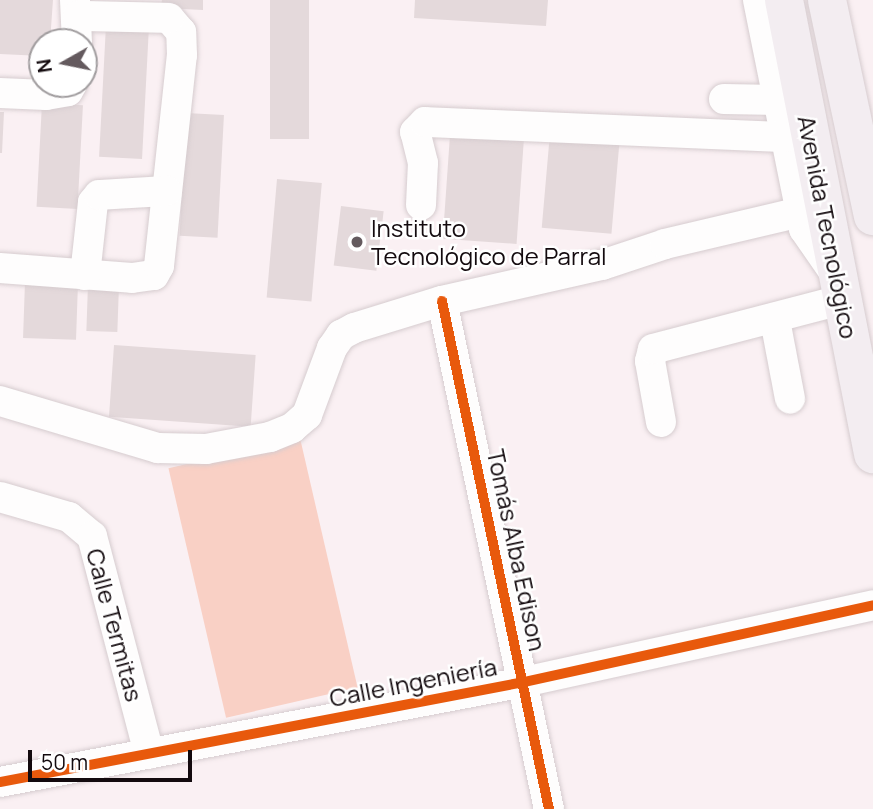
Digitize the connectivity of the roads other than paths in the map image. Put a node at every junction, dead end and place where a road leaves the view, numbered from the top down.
1 (758, 0) edge
2 (784, 0) edge
3 (827, 0) edge
4 (77, 19) edge
5 (0, 93) edge
6 (28, 95) edge
7 (724, 99) dead end
8 (778, 100) junction
9 (785, 137) junction
10 (862, 160) junction
11 (804, 171) junction
12 (167, 191) junction
13 (421, 205) dead end
14 (800, 212) junction
15 (873, 216) edge
16 (0, 268) edge
17 (85, 275) junction
18 (850, 291) edge
19 (442, 301) junction
20 (775, 320) junction
21 (790, 399) dead end
22 (0, 401) edge
23 (661, 422) dead end
24 (873, 454) edge
25 (0, 497) edge
26 (873, 605) edge
27 (524, 682) junction
28 (149, 754) junction
29 (0, 782) edge
30 (549, 809) edge

1 - 8 street
2 - 11 main road, Avenida Tecnológico
3 - 10 main road, Avenida Tecnológico
4 - 12 street
5 - 6 street
7 - 8 street
8 - 9 street
9 - 11 street
9 - 13 street
10 - 11 street
10 - 15 main road, Avenida Tecnológico
11 - 14 street
11 - 18 main road, Avenida Tecnológico
12 - 17 street
12 - 17 street
14 - 18 street
14 - 19 street
16 - 17 street
18 - 20 street
18 - 24 main road, Avenida Tecnológico
19 - 22 street
19 - 27 street, Tomás Alba Edison
20 - 21 street
20 - 23 street
25 - 28 street, Calle Termitas
26 - 27 street, Calle Ingeniería
27 - 28 street, Calle Ingeniería
27 - 30 street, Tomás Alba Edison
28 - 29 street, Calle Ingeniería

